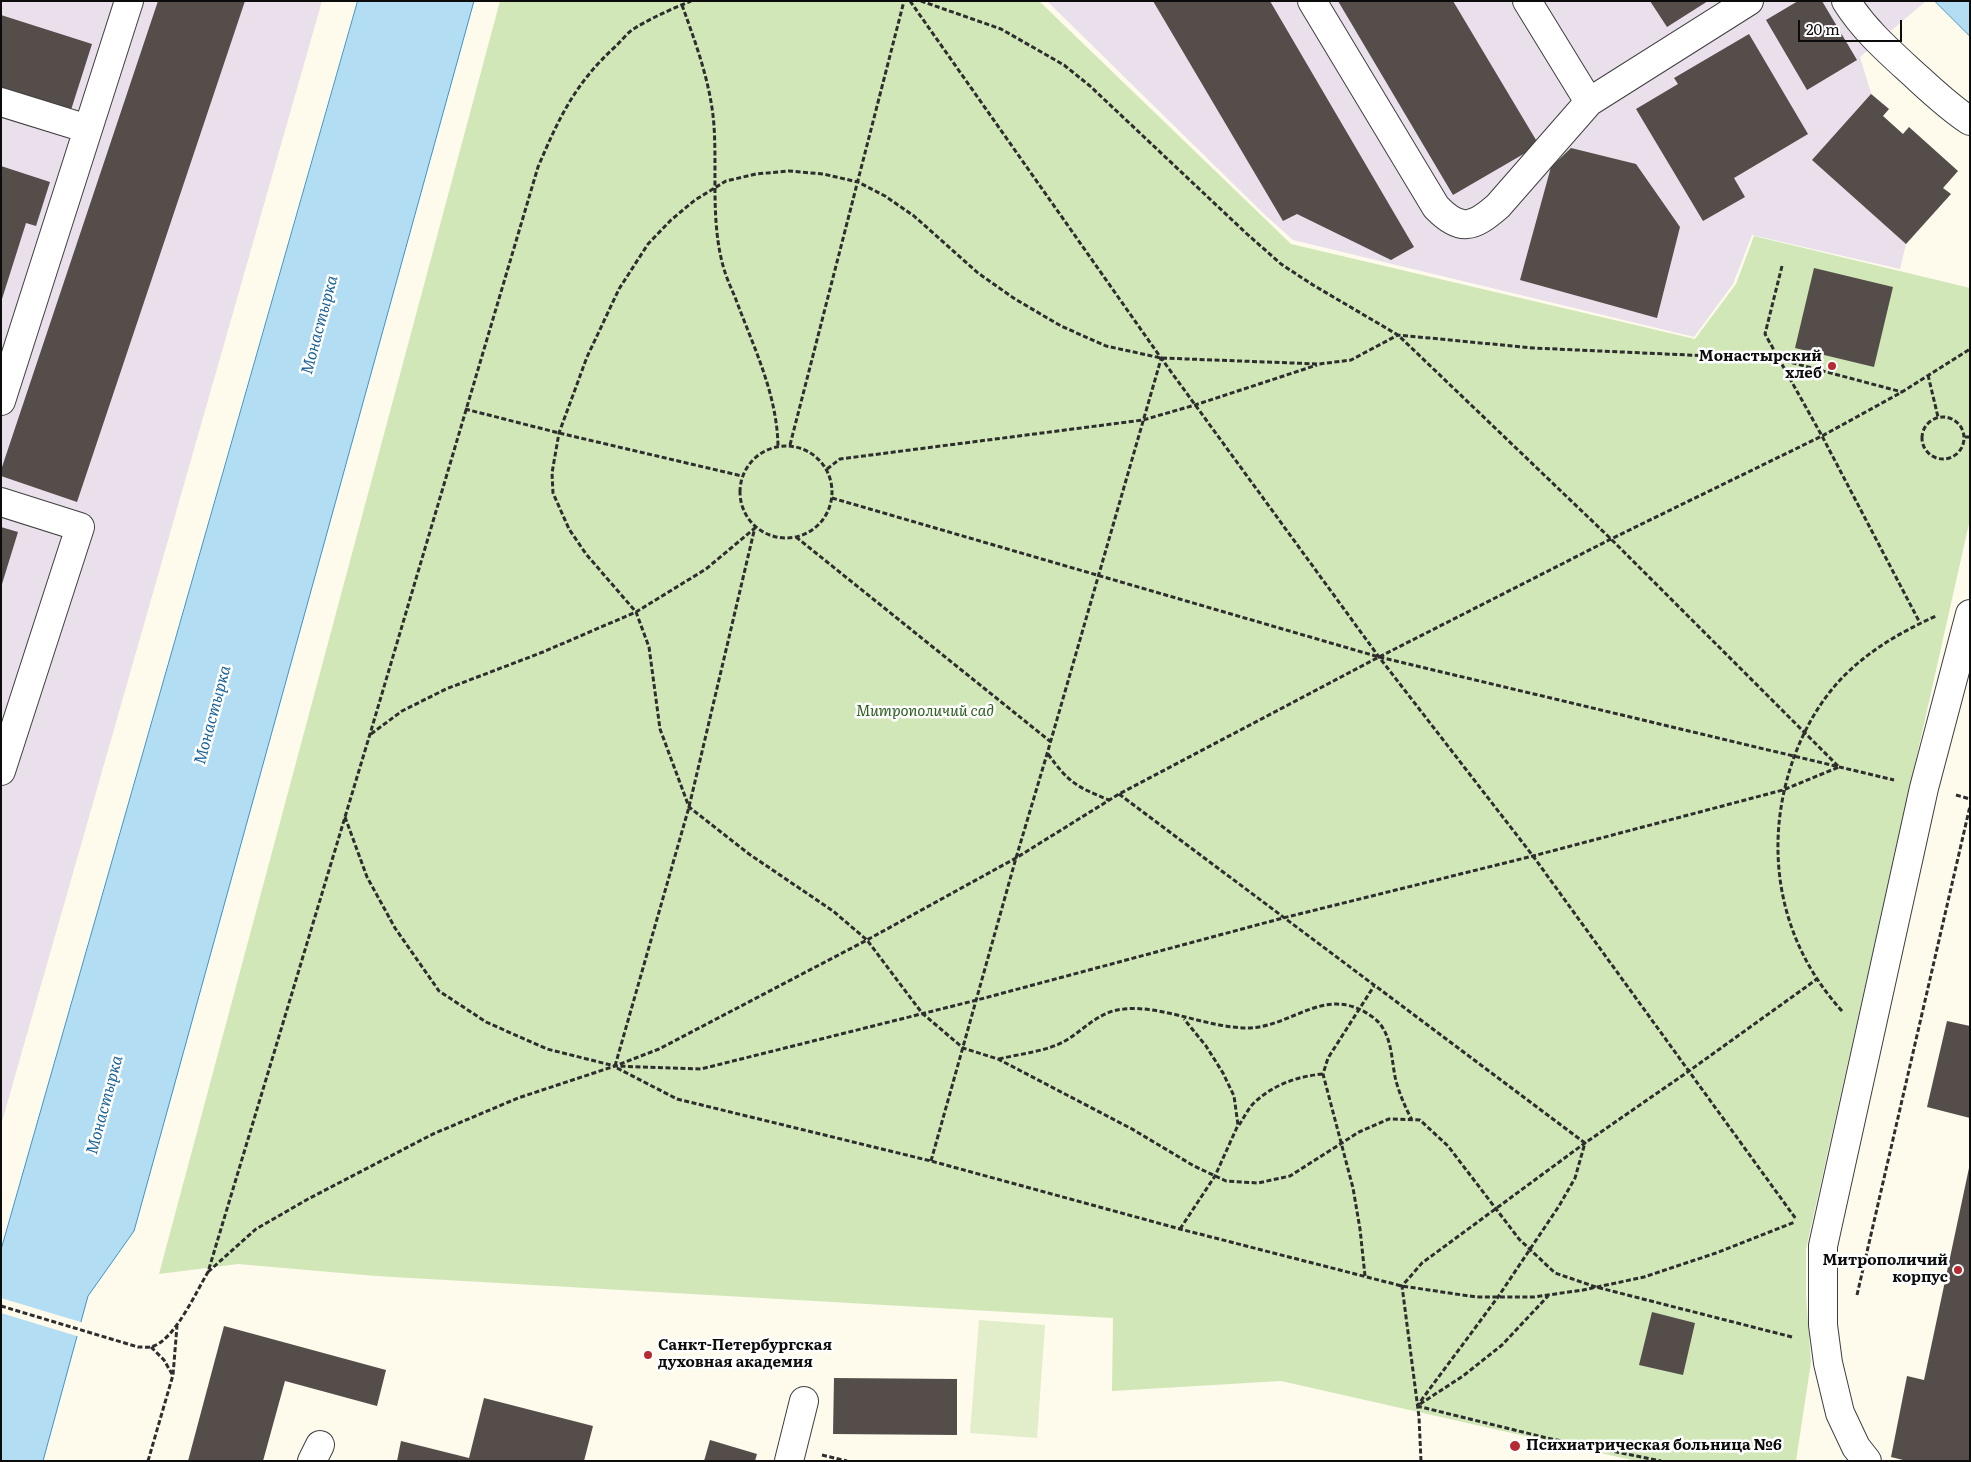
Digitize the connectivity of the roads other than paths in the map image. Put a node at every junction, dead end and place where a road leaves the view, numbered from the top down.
1 (130, 1) edge
2 (1312, 1) edge
3 (1527, 1) edge
4 (1750, 1) edge
5 (1846, 1) edge
6 (1, 102) edge
7 (1589, 102) junction
8 (1970, 121) edge
9 (88, 130) junction
10 (1, 401) edge
11 (1, 502) edge
12 (1970, 614) edge
13 (1, 770) edge
14 (804, 1401) dead end
15 (789, 1461) edge
16 (1867, 1461) edge

1 - 9 lane
2 - 7 lane
3 - 7 lane
4 - 7 lane
5 - 8 lane
6 - 9 lane
9 - 10 lane
11 - 13 lane
12 - 16 lane
14 - 15 lane

